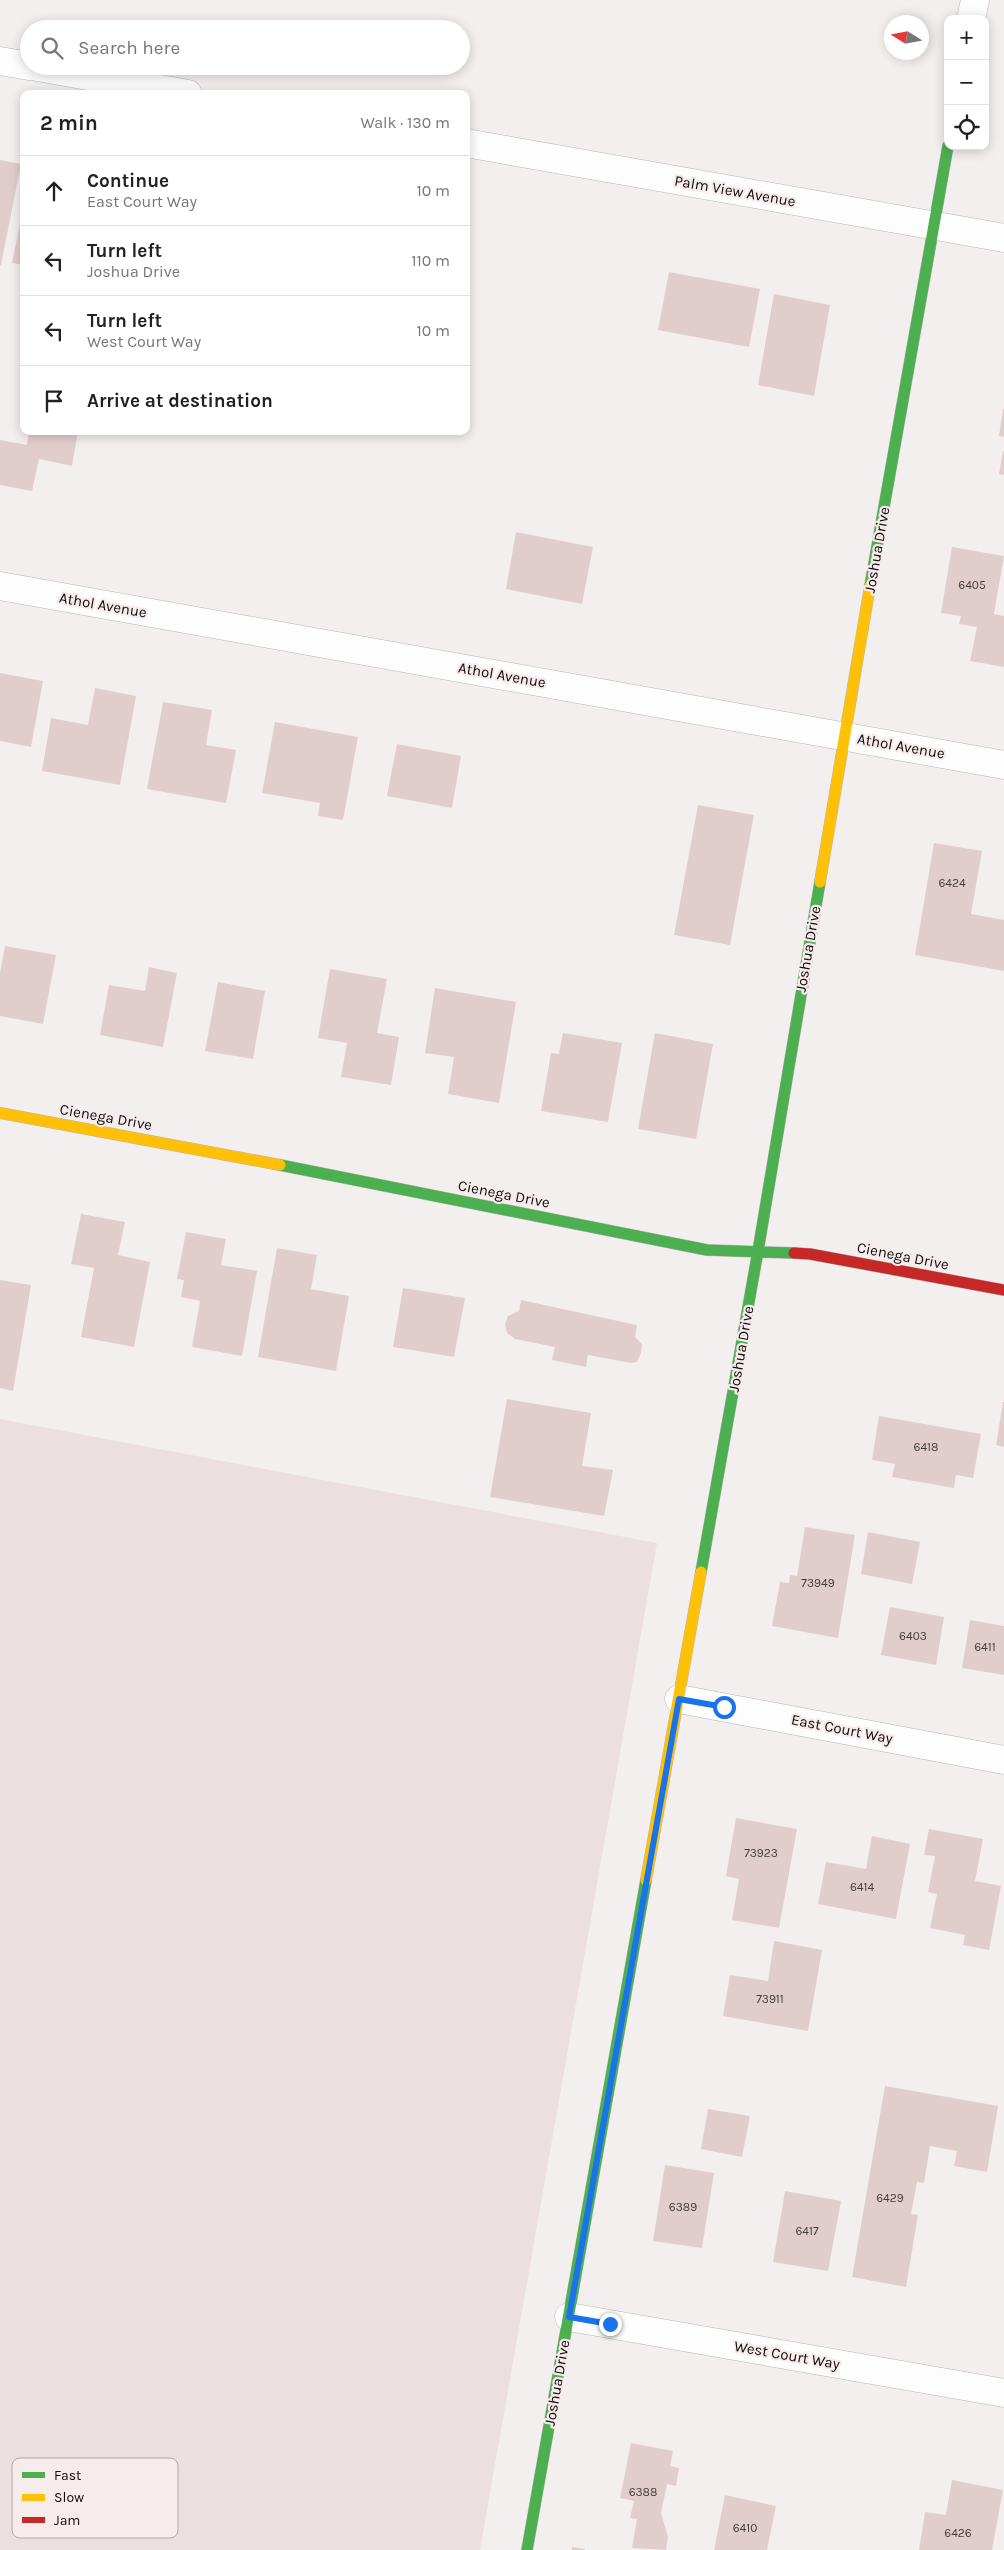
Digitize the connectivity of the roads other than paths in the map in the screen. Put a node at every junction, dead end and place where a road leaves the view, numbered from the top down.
1 (975, 0) edge
2 (972, 15) edge
3 (0, 61) edge
4 (20, 64) edge
5 (81, 75) edge
6 (165, 90) edge
7 (470, 144) edge
8 (947, 150) edge
9 (934, 225) junction
10 (1004, 238) edge
11 (0, 586) edge
12 (844, 736) junction
13 (1004, 765) edge
14 (0, 1113) edge
15 (758, 1251) junction
16 (1004, 1290) edge
17 (679, 1699) junction
18 (1004, 1760) edge
19 (569, 2317) junction
20 (1004, 2394) edge
21 (527, 2550) edge

1 - 2 street
3 - 4 street
5 - 6 street
7 - 9 street, Palm View Avenue
8 - 9 street, Joshua Drive
9 - 10 street, Palm View Avenue
9 - 12 street, Joshua Drive
11 - 12 street, Athol Avenue
12 - 13 street, Athol Avenue
12 - 15 street, Joshua Drive
14 - 15 street, Cienega Drive
15 - 16 street, Cienega Drive
15 - 17 street, Joshua Drive
17 - 18 street, East Court Way
17 - 19 street, Joshua Drive
19 - 20 street, West Court Way
19 - 21 street, Joshua Drive

